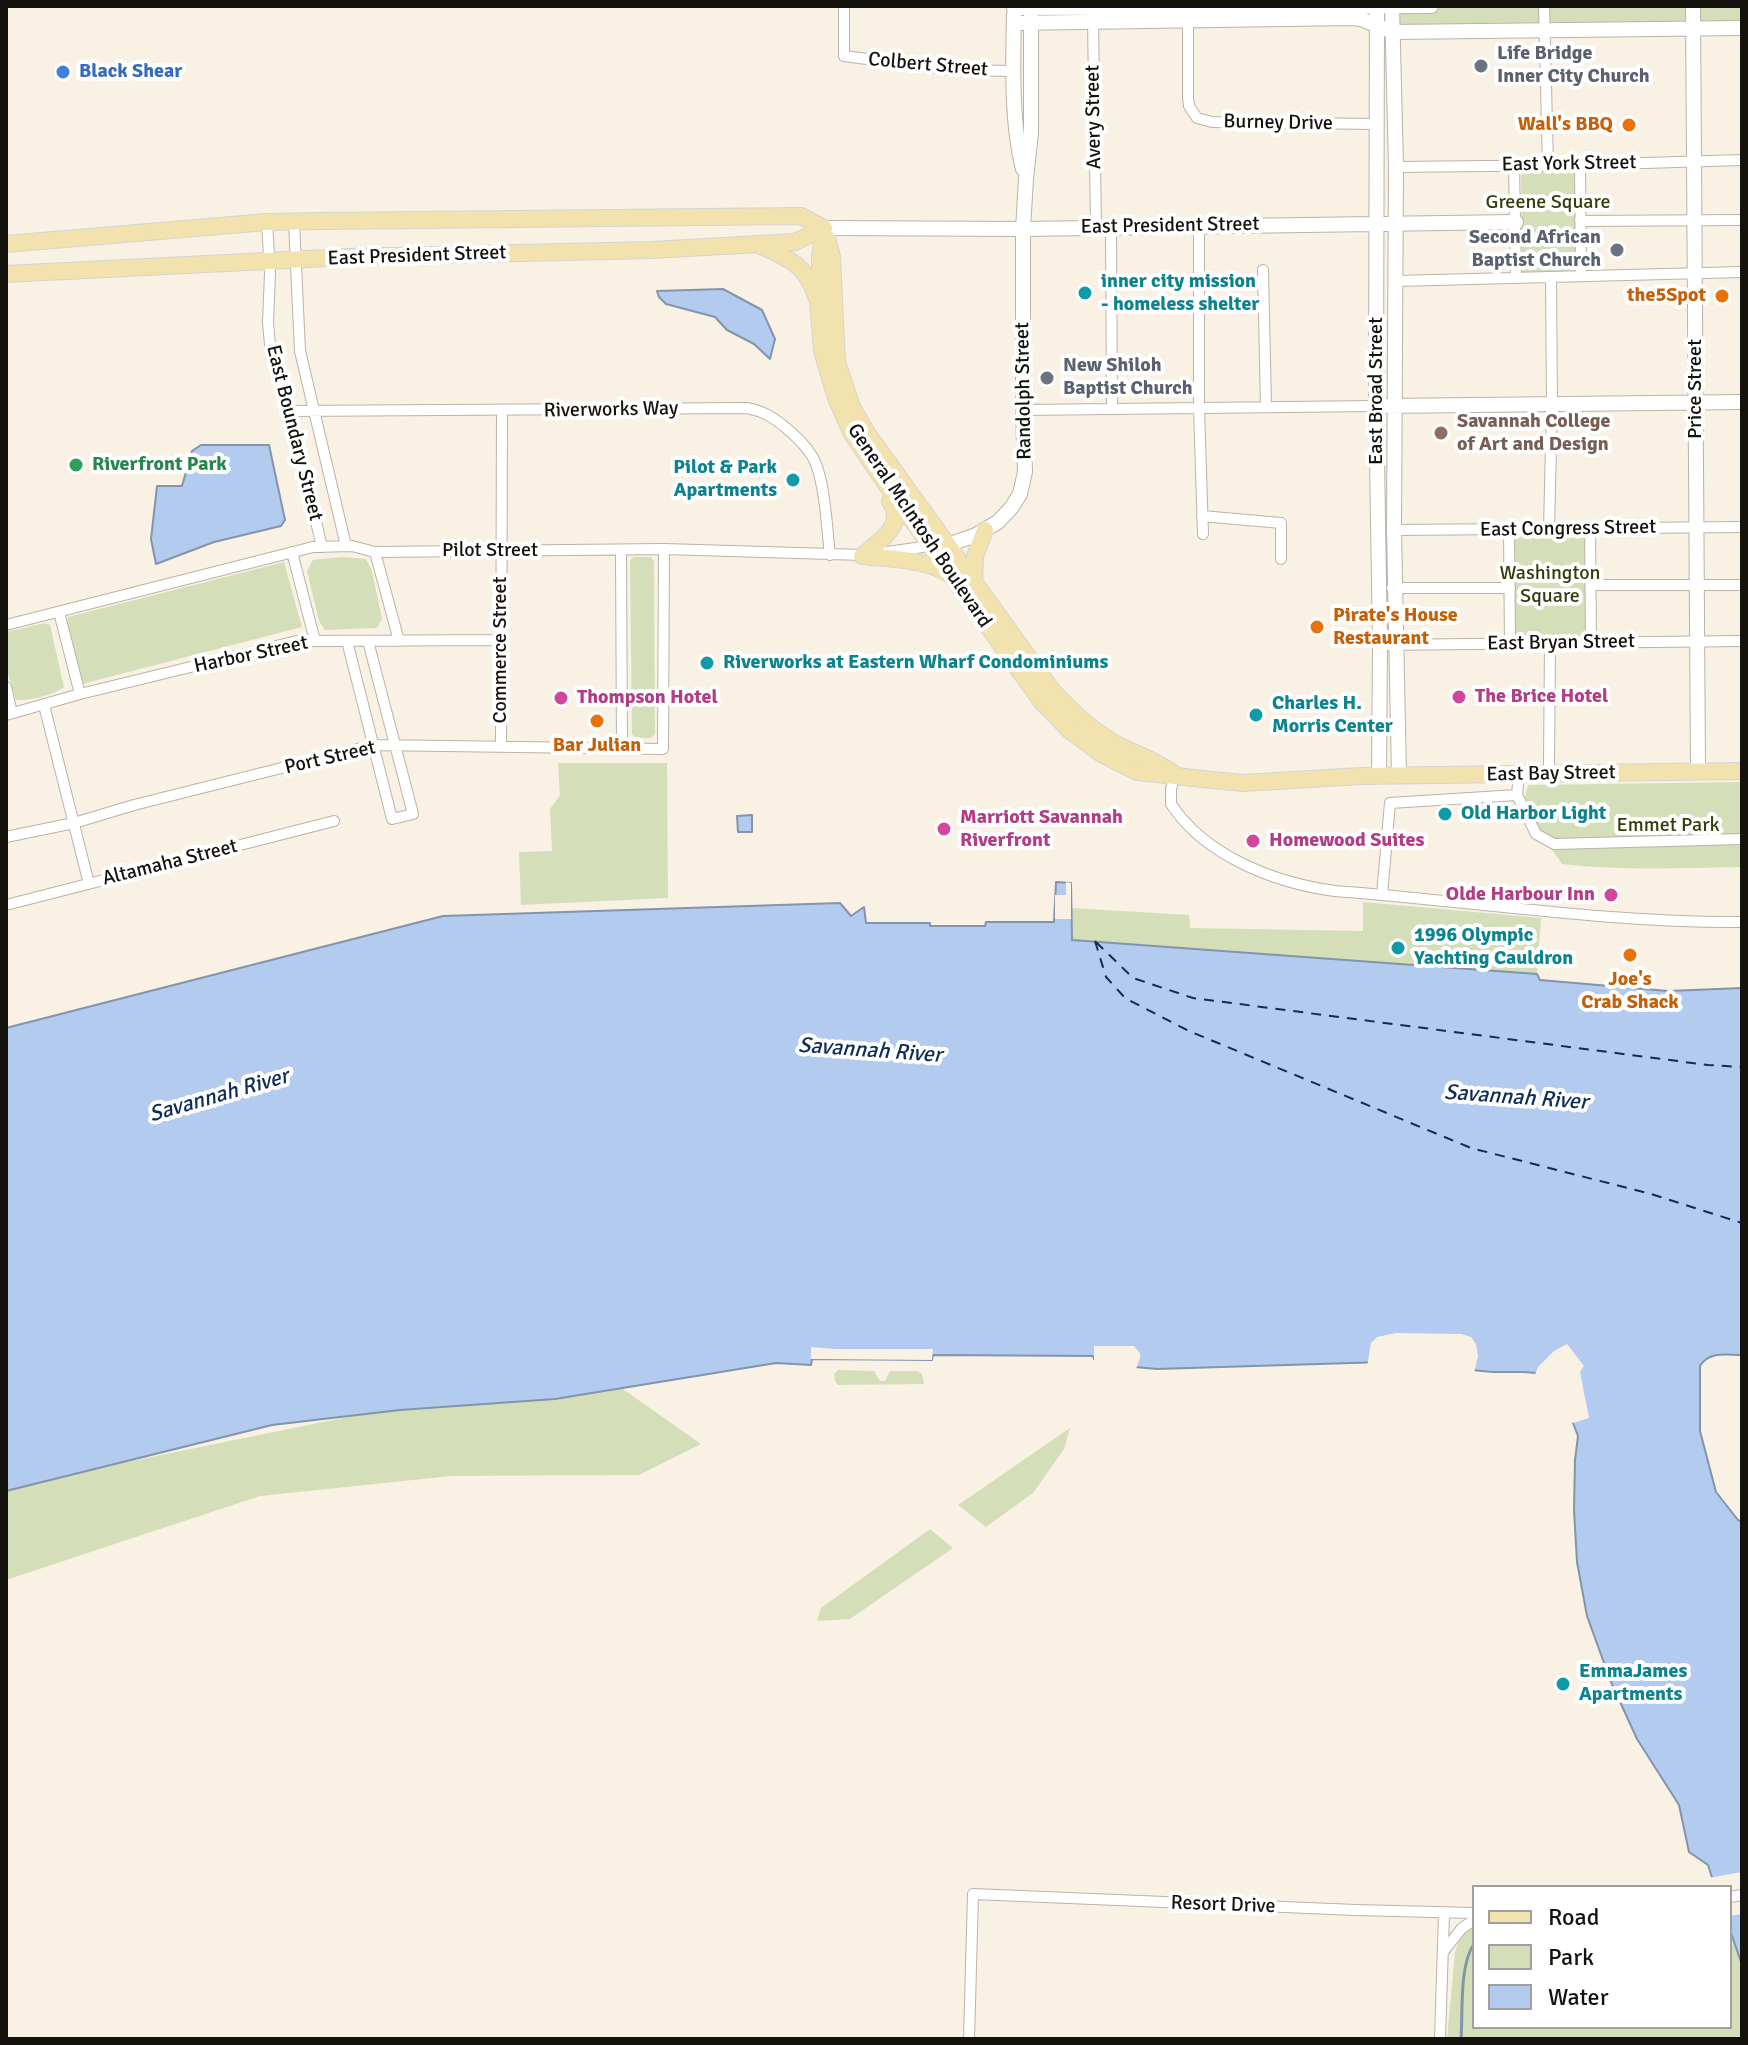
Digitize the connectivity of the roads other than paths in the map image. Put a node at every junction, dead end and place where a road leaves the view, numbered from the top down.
1 (844, 6) edge
2 (1377, 6) edge
3 (1392, 6) edge
4 (1431, 6) edge
5 (1544, 6) edge
6 (1693, 6) edge
7 (1217, 7) edge
8 (1014, 12) edge
9 (1031, 12) edge
10 (1093, 12) edge
11 (1188, 14) edge
12 (1376, 24) junction
13 (1742, 28) edge
14 (1544, 30) junction
15 (1694, 30) junction
16 (1393, 32) junction
17 (1013, 71) junction
18 (1377, 124) junction
19 (1742, 160) edge
20 (1695, 162) junction
21 (1514, 165) junction
22 (1548, 165) junction
23 (1580, 165) junction
24 (1396, 167) junction
25 (1026, 179) junction
26 (1695, 220) junction
27 (1742, 220) edge
28 (1580, 221) junction
29 (267, 222) junction
30 (294, 222) junction
31 (1516, 222) junction
32 (1376, 225) junction
33 (1396, 225) junction
34 (1199, 226) junction
35 (824, 228) junction
36 (1104, 228) junction
37 (1023, 229) junction
38 (6, 244) edge
39 (756, 244) junction
40 (296, 260) junction
41 (269, 261) junction
42 (1263, 270) dead end
43 (1742, 272) edge
44 (1695, 273) junction
45 (6, 274) edge
46 (1581, 276) junction
47 (1551, 277) junction
48 (1516, 278) junction
49 (1396, 281) junction
50 (818, 301) junction
51 (1696, 402) junction
52 (1742, 402) edge
53 (1552, 404) junction
54 (1376, 406) junction
55 (1395, 406) junction
56 (1266, 407) junction
57 (1199, 408) junction
58 (1112, 409) junction
59 (312, 410) junction
60 (1023, 410) junction
61 (290, 411) junction
62 (502, 411) junction
63 (852, 434) junction
64 (1202, 516) junction
65 (1697, 527) junction
66 (1742, 527) edge
67 (1549, 529) junction
68 (1590, 529) junction
69 (985, 530) junction
70 (1394, 530) junction
71 (1509, 530) junction
72 (1203, 534) dead end
73 (938, 545) junction
74 (346, 546) junction
75 (322, 547) junction
76 (664, 549) junction
77 (621, 550) junction
78 (502, 551) junction
79 (292, 552) junction
80 (375, 552) junction
81 (830, 555) junction
82 (862, 556) junction
83 (1281, 559) dead end
84 (951, 575) junction
85 (974, 581) junction
86 (1591, 585) junction
87 (1698, 585) junction
88 (1742, 585) edge
89 (1379, 588) junction
90 (1395, 588) junction
91 (1510, 588) junction
92 (59, 612) junction
93 (6, 625) edge
94 (502, 640) junction
95 (315, 641) junction
96 (347, 641) junction
97 (368, 641) junction
98 (399, 641) junction
99 (1698, 641) junction
100 (1742, 641) edge
101 (1591, 643) junction
102 (1510, 644) junction
103 (1550, 644) junction
104 (1380, 645) junction
105 (1396, 645) junction
106 (6, 687) edge
107 (80, 694) junction
108 (44, 705) junction
109 (9, 714) edge
110 (373, 745) junction
111 (395, 746) junction
112 (501, 746) junction
113 (622, 748) junction
114 (1698, 771) junction
115 (1742, 771) edge
116 (1519, 774) junction
117 (1551, 774) junction
118 (1175, 775) junction
119 (1361, 776) joint
120 (1379, 776) junction
121 (1399, 776) junction
122 (1517, 795) junction
123 (334, 821) dead end
124 (74, 823) junction
125 (6, 837) edge
126 (1742, 839) edge
127 (89, 884) junction
128 (1382, 895) junction
129 (6, 905) edge
130 (1742, 922) edge
131 (1444, 1913) junction
132 (1472, 1913) edge
133 (1472, 1921) edge
134 (1442, 1954) junction
135 (969, 2039) edge
136 (1440, 2039) edge

1 - 17 street, Colbert Street
2 - 3 main road
2 - 7 main road
2 - 12 main road, East Broad Street
3 - 4 main road
3 - 16 main road, East Broad Street
5 - 14 street
6 - 15 main road, Price Street
7 - 11 main road
8 - 9 main road
8 - 17 main road, Randolph Street
9 - 10 main road
9 - 25 main road, Randolph Street
10 - 11 main road
10 - 36 street, Avery Street
11 - 12 main road
11 - 18 street, Burney Drive
12 - 16 main road
12 - 18 main road, East Broad Street
13 - 15 main road
14 - 15 main road
14 - 16 main road
14 - 22 street
15 - 20 main road, Price Street
16 - 24 main road, East Broad Street
17 - 25 main road, Randolph Street
18 - 32 main road, East Broad Street
19 - 20 street, East York Street
20 - 23 street, East York Street
20 - 26 main road, Price Street
21 - 22 street, East York Street
21 - 24 street, East York Street
21 - 31 street
22 - 23 street, East York Street
23 - 28 street
24 - 33 main road, East Broad Street
25 - 37 main road, Randolph Street
26 - 27 street
26 - 28 street
26 - 44 main road, Price Street
28 - 46 street
29 - 30 main road, East President Street
29 - 38 main road, East President Street
29 - 41 street, East Boundary Street
30 - 35 main road, East President Street
30 - 40 street, East Boundary Street
31 - 33 main road, East President Street
31 - 48 street
32 - 33 main road, East President Street
32 - 34 main road, East President Street
32 - 54 main road, East Broad Street
33 - 49 main road, East Broad Street
34 - 36 main road, East President Street
34 - 57 street
35 - 37 main road, East President Street
35 - 39 main road, East President Street
35 - 50 main road, General McIntosh Boulevard
35 - 73 main road, General McIntosh Boulevard
36 - 37 main road, East President Street
36 - 58 street, Avery Street
37 - 60 main road, Randolph Street
39 - 40 main road, East President Street
39 - 50 main road
40 - 41 main road, East President Street
40 - 59 street, East Boundary Street
41 - 45 main road, East President Street
41 - 61 street, East Boundary Street
42 - 56 street
43 - 44 street
44 - 46 street
44 - 51 main road, Price Street
46 - 47 street
47 - 48 street
47 - 53 street
48 - 49 street
49 - 55 main road, East Broad Street
50 - 63 main road, General McIntosh Boulevard
51 - 52 main road
51 - 53 main road
51 - 65 main road, Price Street
53 - 55 main road
53 - 67 street
54 - 55 main road
54 - 56 street
54 - 89 main road, East Broad Street
55 - 70 main road, East Broad Street
56 - 57 street
57 - 58 street
57 - 64 street
58 - 60 street
59 - 61 street, Riverworks Way
59 - 62 street, Riverworks Way
59 - 74 street, East Boundary Street
60 - 69 main road, Randolph Street
61 - 75 street, East Boundary Street
62 - 78 street, Commerce Street
62 - 81 street, Riverworks Way
63 - 73 main road, General McIntosh Boulevard
63 - 82 main road
64 - 72 street
64 - 83 street
65 - 66 street, East Congress Street
65 - 68 street, East Congress Street
65 - 87 main road, Price Street
67 - 68 street, East Congress Street
67 - 71 street, East Congress Street
68 - 86 street
69 - 73 main road, Randolph Street
69 - 85 main road
70 - 71 street, East Congress Street
70 - 90 main road, East Broad Street
71 - 91 street
73 - 82 street, Pilot Street
73 - 84 main road, General McIntosh Boulevard
73 - 85 main road, General McIntosh Boulevard
74 - 75 street, Pilot Street
74 - 80 street, Pilot Street
75 - 79 street, Pilot Street
76 - 77 street, Pilot Street
76 - 81 street, Pilot Street
76 - 113 street, Port Street
77 - 78 street, Pilot Street
77 - 113 street
78 - 80 street, Pilot Street
78 - 94 street, Commerce Street
79 - 92 street, Pilot Street
79 - 95 street
80 - 98 street
81 - 82 street, Pilot Street
82 - 84 main road
84 - 118 main road, General McIntosh Boulevard
85 - 118 main road, General McIntosh Boulevard
86 - 87 street
86 - 101 street
87 - 88 street
87 - 99 main road, Price Street
89 - 90 street
89 - 104 main road, East Broad Street
90 - 91 street
90 - 105 main road, East Broad Street
91 - 102 street
92 - 93 street, Pilot Street
92 - 107 street
94 - 98 street, Harbor Street
94 - 112 street, Commerce Street
95 - 96 street, Harbor Street
95 - 107 street, Harbor Street
96 - 97 street, Harbor Street
96 - 110 street
97 - 98 street, Harbor Street
97 - 111 street
99 - 100 street, East Bryan Street
99 - 101 street, East Bryan Street
99 - 114 main road, Price Street
101 - 103 street, East Bryan Street
102 - 103 street, East Bryan Street
102 - 105 street, East Bryan Street
103 - 117 street
104 - 105 street, East Bryan Street
104 - 120 main road, East Broad Street
105 - 121 main road, East Broad Street
106 - 109 street
107 - 108 street, Harbor Street
108 - 109 street, Harbor Street
108 - 124 street
110 - 111 street, Port Street
110 - 111 street
110 - 124 street, Port Street
111 - 112 street, Port Street
112 - 113 street, Port Street
114 - 115 main road, East Bay Street
114 - 117 main road, East Bay Street
116 - 117 main road, East Bay Street
116 - 121 main road, East Bay Street
116 - 122 street
118 - 119 main road, General McIntosh Boulevard
118 - 128 street
119 - 120 main road, East Bay Street
120 - 121 main road, East Bay Street
122 - 126 street
122 - 128 street
123 - 127 street, Altamaha Street
124 - 125 street, Port Street
124 - 127 street
127 - 129 street, Altamaha Street
128 - 130 street
131 - 132 street, Resort Drive
131 - 134 street
131 - 135 street, Resort Drive
133 - 134 street
134 - 136 street

